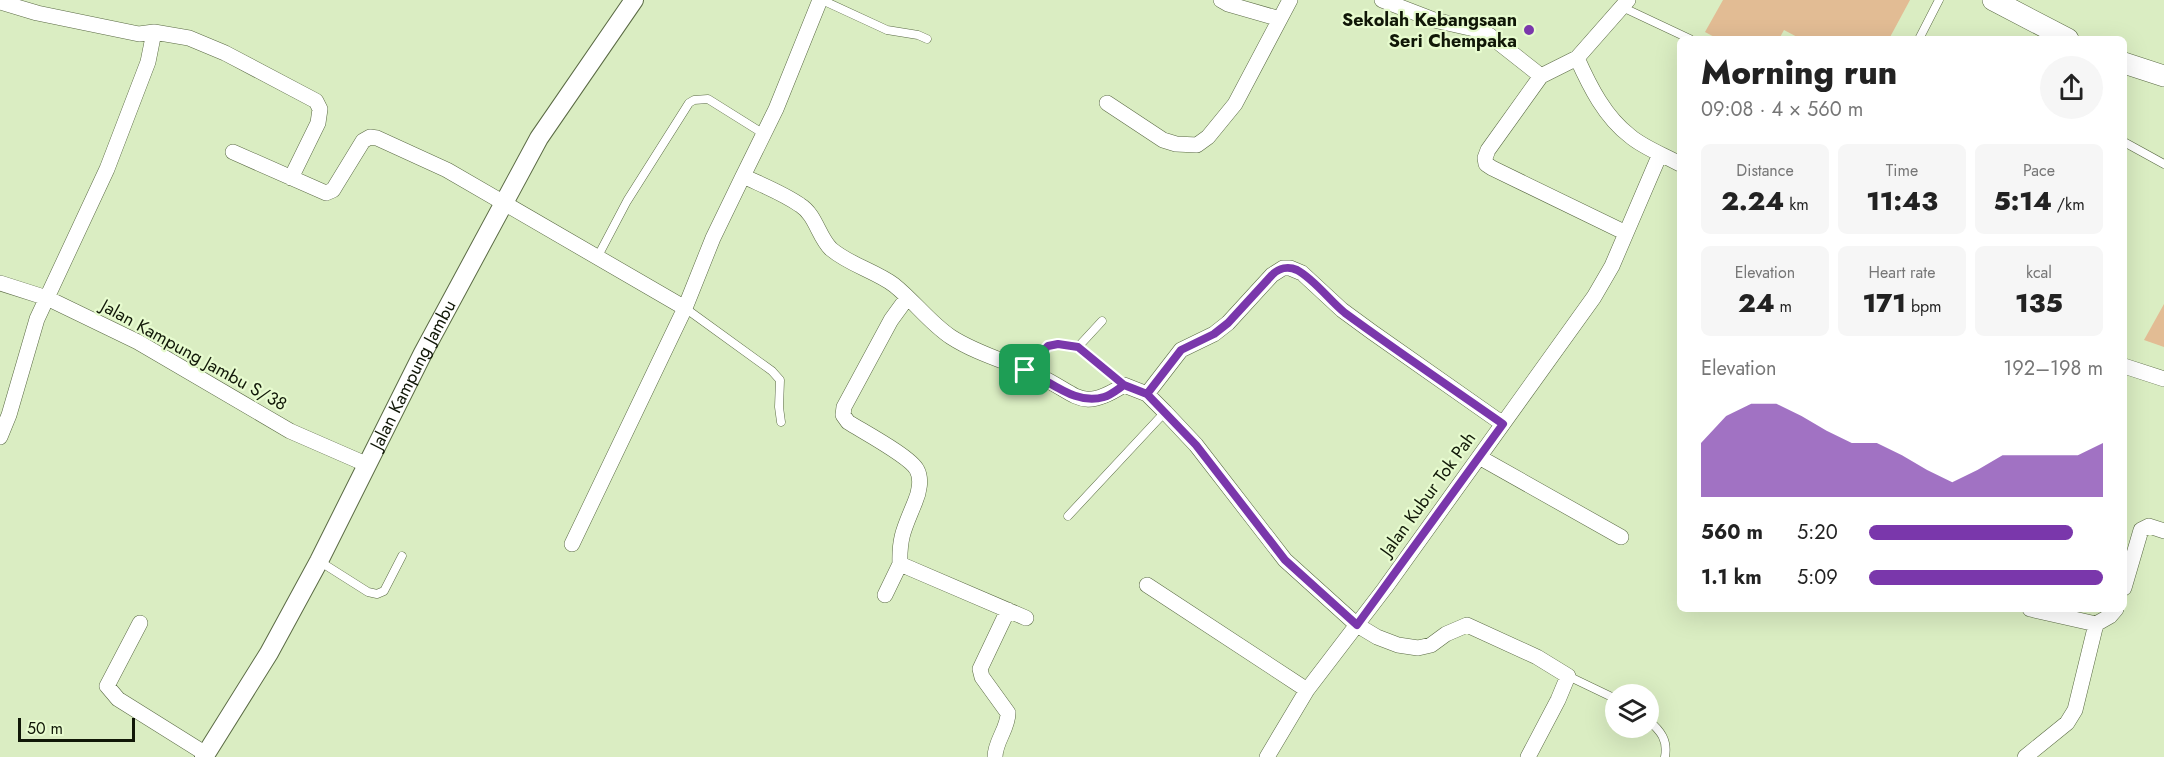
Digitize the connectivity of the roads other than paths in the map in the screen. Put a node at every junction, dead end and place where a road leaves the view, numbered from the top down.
1 (634, 0) edge
2 (821, 0) edge
3 (1221, 0) edge
4 (1290, 0) edge
5 (1382, 0) edge
6 (1939, 0) edge
7 (1993, 0) edge
8 (0, 2) edge
9 (1625, 4) edge
10 (1280, 19) junction
11 (154, 32) junction
12 (1684, 36) edge
13 (1921, 36) edge
14 (2062, 36) edge
15 (927, 39) dead end
16 (1577, 58) junction
17 (2127, 64) edge
18 (1541, 76) junction
19 (2164, 76) edge
20 (1107, 103) dead end
21 (764, 134) junction
22 (2127, 144) edge
23 (233, 152) dead end
24 (1660, 154) junction
25 (1677, 162) edge
26 (2164, 164) edge
27 (743, 176) junction
28 (291, 178) junction
29 (504, 203) junction
30 (1626, 233) junction
31 (598, 256) junction
32 (0, 283) edge
33 (47, 298) junction
34 (908, 298) junction
35 (685, 308) junction
36 (1102, 321) dead end
37 (1078, 347) junction
38 (2127, 367) edge
39 (1025, 370) junction
40 (2164, 379) edge
41 (1124, 385) junction
42 (1147, 394) junction
43 (1165, 412) junction
44 (781, 422) dead end
45 (1503, 424) junction
46 (0, 437) edge
47 (1479, 457) junction
48 (368, 465) junction
49 (1068, 516) dead end
50 (2164, 531) edge
51 (1621, 537) dead end
52 (572, 544) dead end
53 (402, 556) dead end
54 (319, 561) junction
55 (900, 564) junction
56 (2127, 578) edge
57 (1147, 585) dead end
58 (885, 595) dead end
59 (1008, 610) junction
60 (2043, 612) edge
61 (2113, 612) edge
62 (1026, 618) dead end
63 (140, 623) dead end
64 (2096, 624) junction
65 (1357, 625) junction
66 (1568, 676) junction
67 (1307, 690) junction
68 (1605, 694) edge
69 (1659, 731) edge
70 (205, 755) edge
71 (995, 757) edge
72 (1267, 757) edge
73 (1528, 757) edge
74 (1665, 757) edge
75 (2025, 757) edge

1 - 29 street, Jalan Kampung Jambu
2 - 15 lane
2 - 21 street
3 - 10 street
4 - 10 street
5 - 18 street
6 - 13 lane
7 - 14 main road
8 - 11 street
9 - 12 lane
9 - 16 street
10 - 20 street
11 - 28 street
11 - 33 street
16 - 18 street
16 - 24 street
17 - 19 main road
18 - 30 street
21 - 27 street
21 - 31 lane
22 - 26 lane
23 - 28 street
24 - 25 street
24 - 30 street, Jalan Kubur Tok Pah
27 - 34 street
27 - 35 street
28 - 29 street
29 - 31 street
29 - 48 street, Jalan Kampung Jambu
30 - 45 street, Jalan Kubur Tok Pah
31 - 35 street
32 - 33 street, Jalan Kampung Jambu S/38
33 - 46 street
33 - 48 street, Jalan Kampung Jambu S/38
34 - 39 street
34 - 55 street
35 - 44 lane
35 - 52 street
36 - 37 lane
37 - 39 lane
37 - 41 lane
38 - 40 street
39 - 41 street
41 - 42 street
42 - 43 street
42 - 45 street
43 - 49 lane
43 - 65 street
45 - 47 street, Jalan Kubur Tok Pah
47 - 51 street
47 - 65 street, Jalan Kubur Tok Pah
48 - 54 street, Jalan Kampung Jambu
50 - 56 street
53 - 54 lane
54 - 70 street, Jalan Kampung Jambu
55 - 58 street
55 - 59 street
57 - 67 street
59 - 62 street
59 - 71 street
60 - 64 street
61 - 64 street
63 - 70 street
64 - 75 street
65 - 66 street
65 - 67 street, Jalan Kubur Tok Pah
66 - 68 lane
66 - 73 street
67 - 72 street, Jalan Kubur Tok Pah
69 - 74 lane

